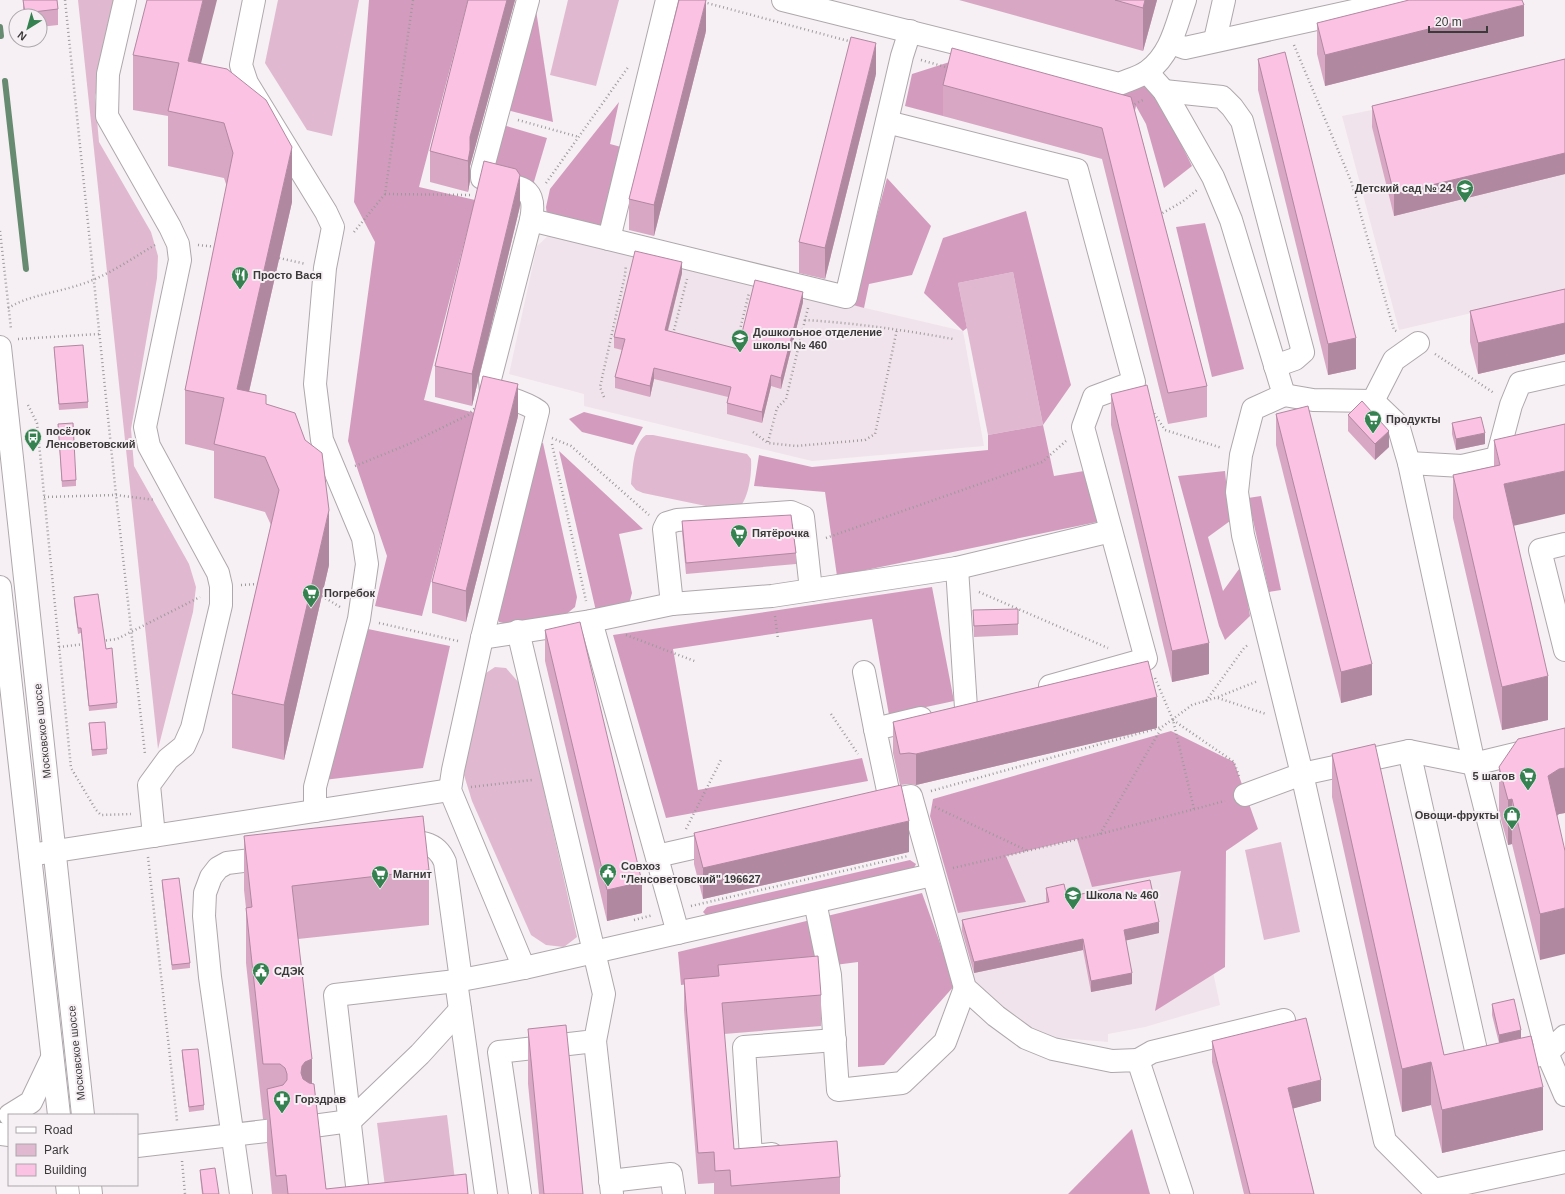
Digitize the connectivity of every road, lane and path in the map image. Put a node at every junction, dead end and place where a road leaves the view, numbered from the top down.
1 (65, 0) edge
2 (126, 0) edge
3 (254, 0) edge
4 (412, 0) edge
5 (528, 0) edge
6 (667, 0) edge
7 (696, 0) edge
8 (783, 0) edge
9 (1185, 0) edge
10 (1224, 0) edge
11 (1403, 0) edge
12 (848, 8) edge
13 (1286, 26) junction
14 (910, 31) junction
15 (1215, 40) junction
16 (856, 43) edge
17 (1171, 43) junction
18 (902, 56) junction
19 (632, 62) dead end
20 (241, 65) junction
21 (956, 69) edge
22 (1147, 72) junction
23 (1164, 91) junction
24 (1125, 108) edge
25 (497, 114) junction
26 (268, 118) junction
27 (888, 122) junction
28 (579, 137) junction
29 (1213, 177) junction
30 (482, 178) junction
31 (385, 194) junction
32 (532, 198) junction
33 (1154, 218) edge
34 (531, 220) junction
35 (0, 231) edge
36 (350, 237) dead end
37 (609, 239) junction
38 (178, 244) junction
39 (225, 248) edge
40 (279, 258) edge
41 (626, 263) dead end
42 (325, 268) junction
43 (95, 278) junction
44 (687, 278) dead end
45 (751, 287) dead end
46 (8, 308) junction
47 (805, 320) dead end
48 (897, 329) dead end
49 (100, 334) junction
50 (672, 338) edge
51 (7, 339) edge
52 (1418, 343) junction
53 (734, 353) edge
54 (1275, 366) junction
55 (1565, 373) edge
56 (1134, 382) junction
57 (491, 391) junction
58 (1284, 395) junction
59 (604, 397) dead end
60 (1373, 401) junction
61 (27, 403) dead end
62 (1510, 405) junction
63 (1083, 427) junction
64 (753, 432) dead end
65 (768, 443) junction
66 (1241, 455) junction
67 (1409, 463) junction
68 (357, 465) dead end
69 (116, 495) junction
70 (44, 497) junction
71 (179, 503) junction
72 (664, 529) junction
73 (1111, 531) junction
74 (1565, 544) edge
75 (807, 545) junction
76 (957, 575) junction
77 (263, 584) edge
78 (221, 586) junction
79 (0, 587) edge
80 (811, 590) junction
81 (322, 596) dead end
82 (672, 604) junction
83 (29, 611) junction
84 (1, 616) edge
85 (359, 618) junction
86 (591, 621) junction
87 (1266, 629) junction
88 (518, 631) junction
89 (132, 632) junction
90 (482, 638) junction
91 (458, 641) dead end
92 (95, 642) edge
93 (88, 643) edge
94 (59, 647) junction
95 (1565, 650) edge
96 (1141, 661) junction
97 (697, 662) dead end
98 (864, 672) dead end
99 (1277, 673) junction
100 (1028, 692) edge
101 (1218, 697) junction
102 (1206, 701) junction
103 (989, 702) edge
104 (966, 708) junction
105 (1288, 719) junction
106 (1173, 720) junction
107 (1162, 727) junction
108 (875, 729) junction
109 (1565, 742) edge
110 (1409, 751) junction
111 (1474, 764) junction
112 (1302, 774) junction
113 (552, 778) junction
114 (149, 785) junction
115 (450, 790) junction
116 (1245, 795) junction
117 (911, 796) junction
118 (890, 800) junction
119 (867, 806) edge
120 (1194, 809) junction
121 (315, 811) junction
122 (151, 812) junction
123 (1100, 834) junction
124 (150, 836) junction
125 (744, 836) edge
126 (372, 846) edge
127 (55, 851) junction
128 (1028, 851) junction
129 (926, 852) junction
130 (30, 855) junction
131 (296, 855) edge
132 (657, 856) junction
133 (938, 872) junction
134 (815, 902) junction
135 (672, 910) junction
136 (626, 922) dead end
137 (678, 933) junction
138 (594, 952) junction
139 (524, 968) junction
140 (459, 981) junction
141 (965, 988) junction
142 (460, 1010) junction
143 (1284, 1020) dead end
144 (1565, 1036) edge
145 (835, 1040) junction
146 (594, 1042) junction
147 (1547, 1053) junction
148 (52, 1058) junction
149 (1138, 1060) junction
150 (1565, 1095) edge
151 (11, 1114) edge
152 (59, 1114) edge
153 (82, 1114) edge
154 (350, 1121) junction
155 (313, 1126) edge
156 (275, 1130) edge
157 (232, 1135) junction
158 (179, 1141) junction
159 (138, 1146) edge
160 (789, 1153) edge
161 (1565, 1162) edge
162 (611, 1188) edge
163 (185, 1194) edge
164 (241, 1194) edge
165 (358, 1194) edge
166 (486, 1194) edge
167 (520, 1194) edge
168 (674, 1194) edge
169 (1182, 1194) edge

1 - 43 path
2 - 38 main road
3 - 20 main road
4 - 31 path
5 - 25 main road
6 - 37 main road
7 - 16 path
8 - 12 main road
9 - 17 main road
10 - 15 main road
11 - 13 main road
12 - 14 main road
13 - 15 main road
13 - 52 path
14 - 18 main road
14 - 22 main road
15 - 17 main road
17 - 22 main road
18 - 21 path
18 - 27 main road
19 - 28 path
20 - 26 main road
20 - 26 main road
22 - 23 main road
23 - 24 path
23 - 29 main road
23 - 54 main road
25 - 28 path
25 - 30 main road
26 - 42 main road
27 - 37 main road
27 - 56 main road
28 - 32 path
29 - 33 path
29 - 54 main road
30 - 31 path
30 - 32 main road
31 - 36 path
32 - 34 main road
34 - 37 main road
34 - 57 main road
35 - 46 path
38 - 39 path
38 - 43 path
38 - 71 main road
40 - 42 path
41 - 59 path
42 - 85 main road
43 - 46 path
43 - 49 path
44 - 50 path
45 - 53 path
46 - 51 path
47 - 65 path
48 - 65 path
49 - 51 path
49 - 69 path
51 - 83 main road, Московское шоссе
52 - 60 main road
52 - 62 path
54 - 58 main road
55 - 62 main road
56 - 63 main road
56 - 66 path
57 - 68 path
57 - 90 main road
58 - 60 main road
58 - 66 main road
60 - 67 main road
61 - 70 path
62 - 67 main road
63 - 73 main road
63 - 75 path
64 - 65 path
66 - 87 main road
67 - 111 main road
69 - 70 path
69 - 71 path
69 - 89 path
70 - 94 path
71 - 78 main road
72 - 75 main road
72 - 82 main road
72 - 86 path
73 - 76 main road
73 - 96 main road
74 - 95 main road
75 - 80 main road
76 - 80 main road
76 - 96 path
76 - 104 main road
77 - 78 path
78 - 89 path
78 - 114 main road
79 - 84 main road
80 - 82 main road
81 - 85 path
82 - 86 main road
83 - 84 main road
83 - 127 main road, Московское шоссе
84 - 130 main road
85 - 91 path
85 - 121 main road
86 - 88 main road
86 - 97 path
86 - 132 main road
87 - 99 main road
87 - 102 path
88 - 90 main road
88 - 113 main road
89 - 92 path
89 - 114 path
90 - 115 main road
93 - 94 path
94 - 122 path
96 - 100 main road
96 - 106 path
98 - 108 main road
99 - 101 path
99 - 105 main road
101 - 102 path
101 - 105 path
102 - 106 path
103 - 104 main road
104 - 108 main road
105 - 112 main road
106 - 107 path
106 - 116 path
106 - 120 path
107 - 117 path
107 - 123 path
108 - 118 main road
109 - 111 main road
110 - 111 main road
110 - 112 main road
110 - 147 main road
111 - 147 main road
112 - 116 main road
112 - 161 main road
113 - 115 path
113 - 138 main road
114 - 122 main road
115 - 121 main road
115 - 139 main road
116 - 120 path
117 - 118 main road
117 - 128 path
117 - 129 main road
118 - 119 main road
120 - 123 path
121 - 124 main road
122 - 124 main road
123 - 128 path
124 - 127 main road
124 - 158 path
125 - 132 main road
126 - 140 main road
127 - 130 main road
127 - 153 main road, Московское шоссе
128 - 133 path
129 - 133 main road
129 - 135 path
130 - 148 main road
131 - 157 main road
132 - 135 main road
133 - 134 main road
133 - 141 main road
134 - 137 main road
134 - 145 main road
135 - 136 path
135 - 137 main road
137 - 138 main road
138 - 139 main road
138 - 146 main road
139 - 140 main road
140 - 142 main road
140 - 154 main road
141 - 145 main road
141 - 149 main road
142 - 154 main road
142 - 166 main road
143 - 149 main road
144 - 147 main road
145 - 160 main road
146 - 162 main road
146 - 167 main road
147 - 150 main road
148 - 151 main road
148 - 152 main road
149 - 169 main road
154 - 155 main road
154 - 165 main road
156 - 157 main road
157 - 158 main road
157 - 164 main road
158 - 159 main road
158 - 163 path
162 - 168 main road

